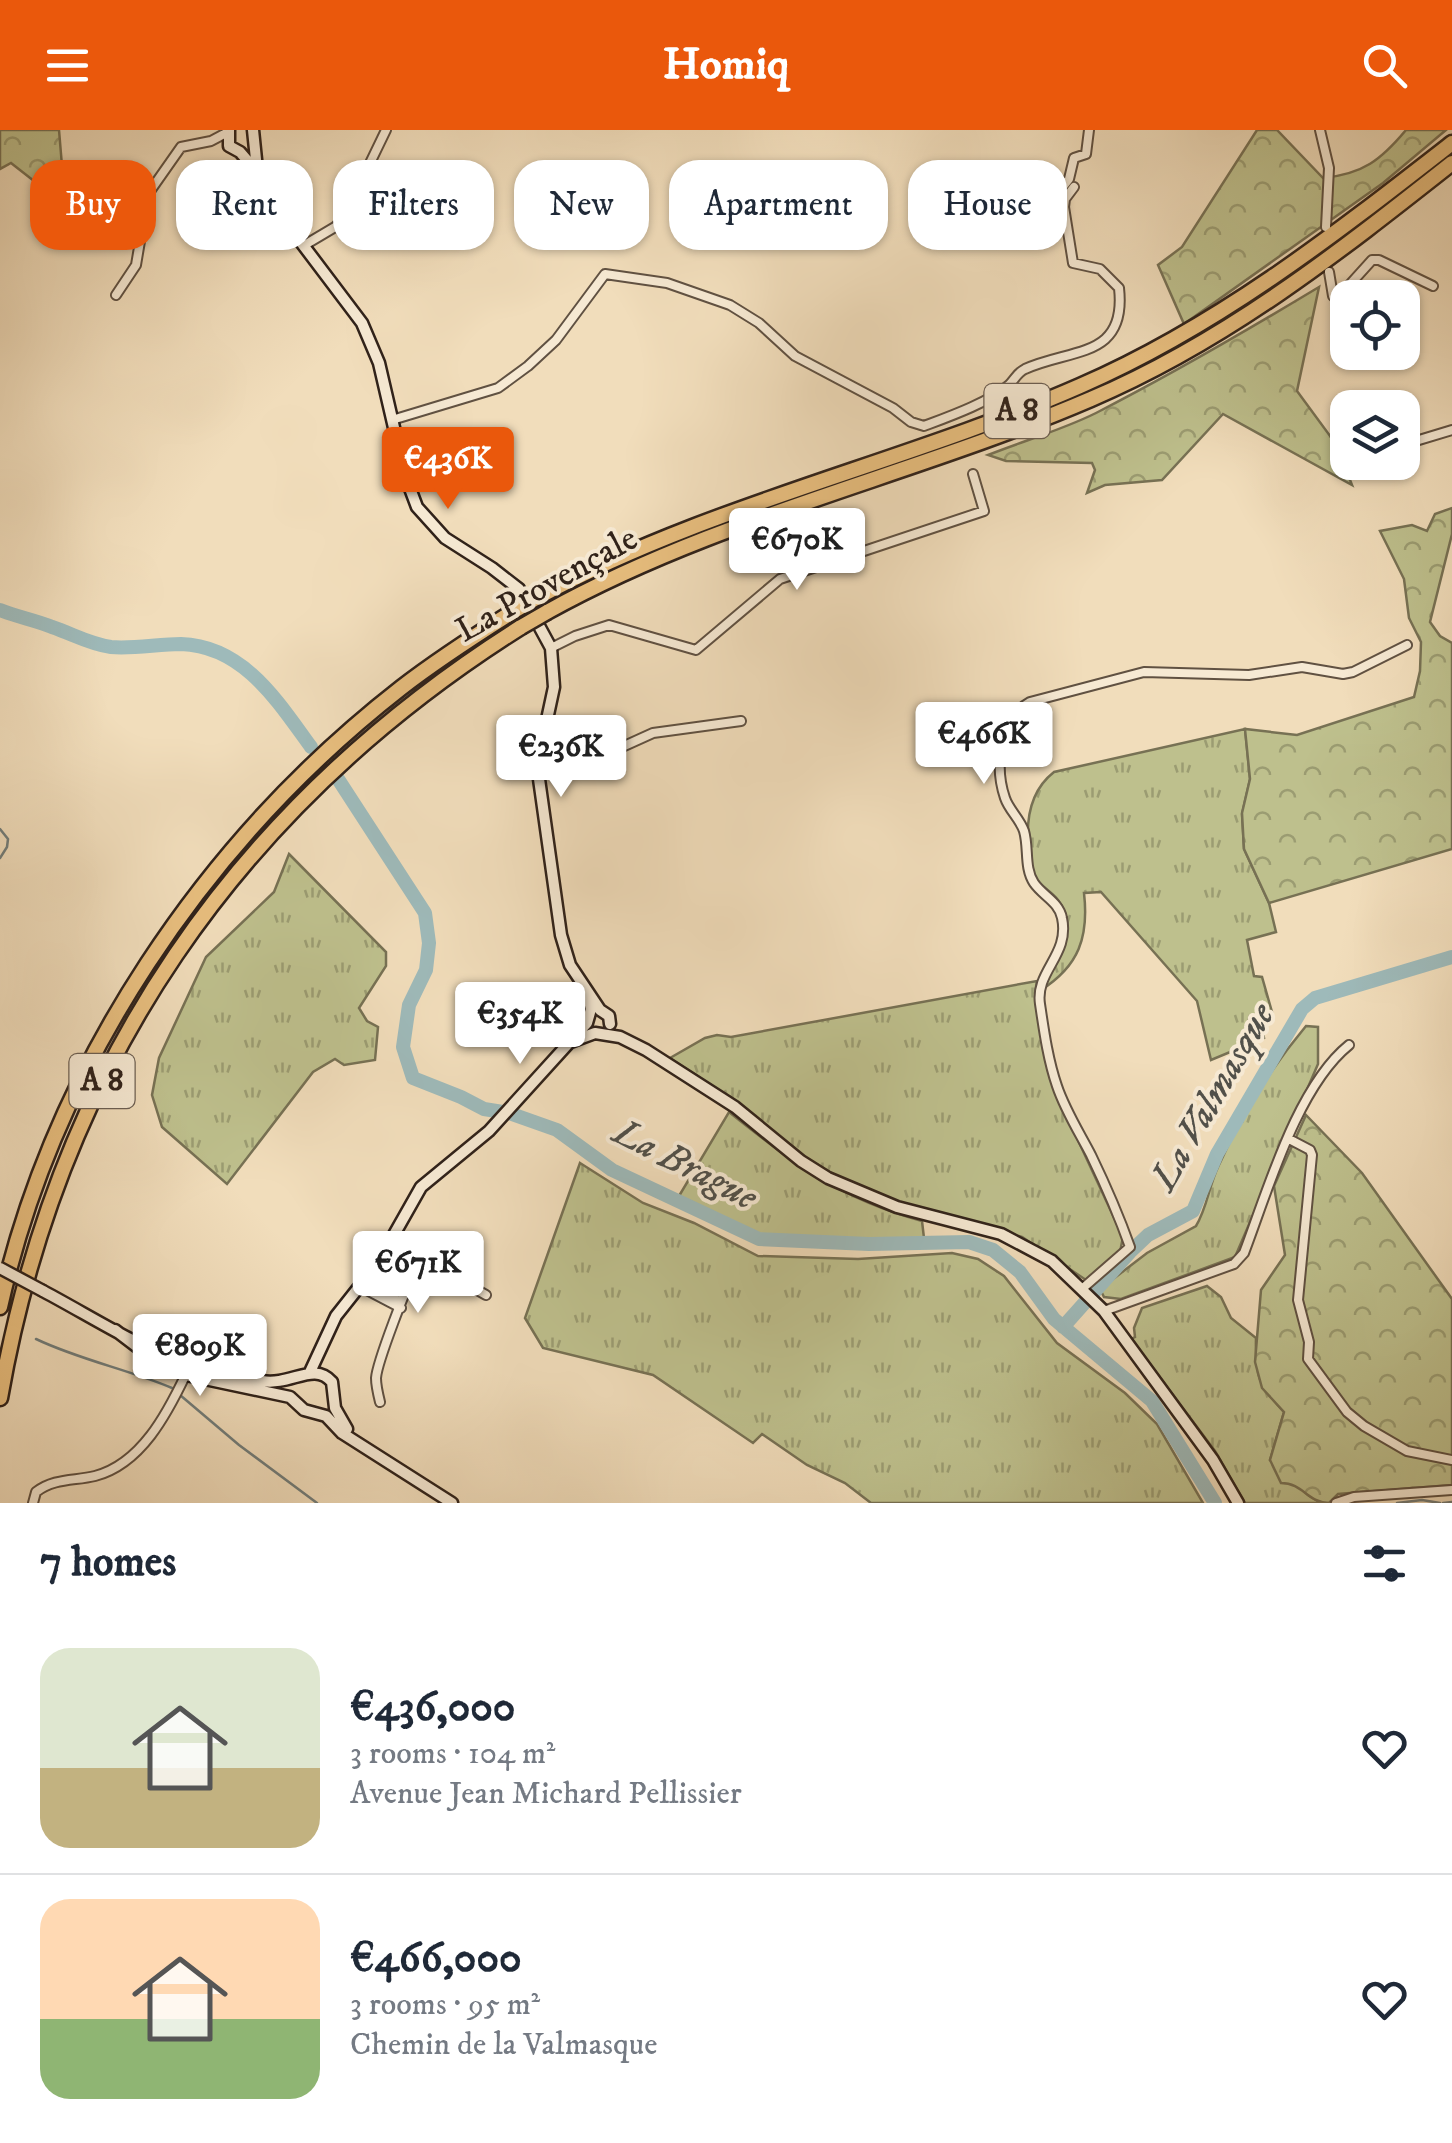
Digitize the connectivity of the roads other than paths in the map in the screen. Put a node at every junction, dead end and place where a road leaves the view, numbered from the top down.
1 (386, 130) edge
2 (1089, 130) edge
3 (1320, 130) edge
4 (228, 135) edge
5 (256, 135) edge
6 (1452, 143) edge
7 (240, 152) junction
8 (247, 160) edge
9 (258, 160) edge
10 (1452, 163) edge
11 (1067, 180) edge
12 (1074, 187) dead end
13 (1326, 227) dead end
14 (313, 240) edge
15 (305, 250) edge
16 (1329, 272) dead end
17 (1433, 286) dead end
18 (116, 295) dead end
19 (392, 420) junction
20 (1452, 430) edge
21 (1420, 440) edge
22 (973, 474) dead end
23 (1407, 645) dead end
24 (551, 648) junction
25 (741, 722) dead end
26 (538, 764) junction
27 (597, 1023) junction
28 (1349, 1044) dead end
29 (1289, 1139) junction
30 (0, 1268) edge
31 (361, 1284) junction
32 (1088, 1293) junction
33 (486, 1295) dead end
34 (401, 1305) junction
35 (0, 1306) edge
36 (1104, 1311) junction
37 (326, 1338) junction
38 (188, 1370) junction
39 (305, 1375) junction
40 (328, 1377) junction
41 (0, 1398) edge
42 (333, 1400) junction
43 (296, 1401) junction
44 (380, 1402) dead end
45 (316, 1412) junction
46 (353, 1438) junction
47 (1452, 1460) edge
48 (1452, 1490) edge
49 (33, 1503) edge
50 (452, 1503) edge
51 (1238, 1503) edge
52 (1336, 1503) edge

1 - 14 street
2 - 11 street
3 - 13 street
4 - 7 street
4 - 18 street
5 - 7 street
5 - 9 street
6 - 35 highway, La Provençale / A 8, bridge
7 - 8 street
10 - 41 highway, La Provençale / A 8, bridge
12 - 19 street
15 - 19 street
16 - 17 street
19 - 24 street
20 - 21 street
22 - 24 street
23 - 32 street
24 - 26 street
25 - 26 street
26 - 27 street
27 - 31 street
27 - 32 street
28 - 29 street
29 - 36 street
29 - 47 street
30 - 38 street, bridge
31 - 34 street
31 - 37 street
32 - 36 street
33 - 34 street
34 - 44 street
36 - 51 street
37 - 39 street
37 - 40 street
38 - 39 street
38 - 43 street
38 - 49 street
39 - 40 street
39 - 43 street
40 - 42 street
42 - 45 street
42 - 46 street
43 - 45 street
45 - 46 street
46 - 50 street
48 - 52 street

